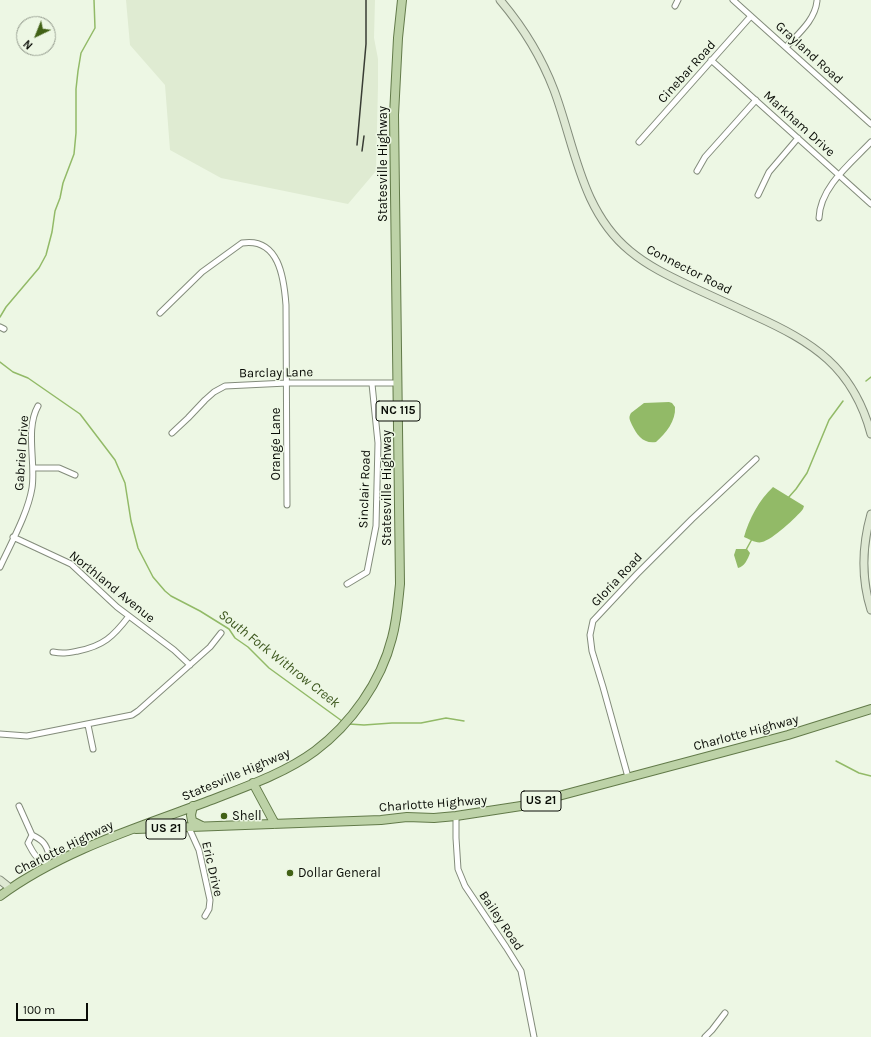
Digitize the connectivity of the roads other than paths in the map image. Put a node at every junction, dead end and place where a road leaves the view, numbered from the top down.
1 (402, 0) edge
2 (500, 0) edge
3 (678, 0) edge
4 (733, 0) edge
5 (816, 1) dead end
6 (675, 6) dead end
7 (751, 16) junction
8 (786, 47) junction
9 (712, 60) junction
10 (756, 100) junction
11 (871, 124) edge
12 (798, 138) junction
13 (639, 142) dead end
14 (871, 142) edge
15 (697, 171) dead end
16 (840, 176) junction
17 (758, 195) dead end
18 (871, 204) edge
19 (819, 218) dead end
20 (160, 313) dead end
21 (287, 383) junction
22 (398, 383) junction
23 (372, 384) junction
24 (38, 406) dead end
25 (172, 433) dead end
26 (871, 434) edge
27 (756, 459) dead end
28 (33, 468) junction
29 (75, 475) dead end
30 (287, 505) dead end
31 (871, 514) edge
32 (13, 537) junction
33 (0, 567) edge
34 (347, 584) dead end
35 (871, 610) edge
36 (129, 616) junction
37 (221, 633) dead end
38 (53, 652) dead end
39 (190, 665) junction
40 (871, 709) edge
41 (88, 724) junction
42 (0, 734) edge
43 (93, 749) dead end
44 (628, 777) junction
45 (253, 783) junction
46 (19, 806) dead end
47 (193, 806) junction
48 (175, 813) junction
49 (456, 816) junction
50 (275, 824) junction
51 (202, 827) junction
52 (187, 828) junction
53 (133, 829) junction
54 (32, 835) junction
55 (47, 863) junction
56 (0, 880) edge
57 (10, 888) junction
58 (0, 896) edge
59 (205, 916) dead end
60 (725, 1013) dead end
61 (534, 1037) edge
62 (705, 1037) edge

1 - 22 main road, Statesville Highway / NC 115
2 - 26 street, Connector Road
3 - 6 street
4 - 7 street, Grayland Road
5 - 8 street
7 - 8 street, Grayland Road
7 - 9 street, Cinebar Road
8 - 11 street, Grayland Road
9 - 10 street, Markham Drive
9 - 13 street, Cinebar Road
10 - 12 street, Markham Drive
10 - 15 street
12 - 16 street, Markham Drive
12 - 17 street
14 - 16 street
16 - 18 street, Markham Drive
16 - 19 street
20 - 21 street, Orange Lane
21 - 23 street, Barclay Lane
21 - 25 street, Barclay Lane
21 - 30 street, Orange Lane
22 - 23 street, Barclay Lane
22 - 45 main road, Statesville Highway / NC 115
23 - 34 street, Sinclair Road
24 - 28 street, Gabriel Drive
27 - 44 street, Gloria Road
28 - 29 street
28 - 32 street, Gabriel Drive
31 - 35 street
32 - 33 street, Gabriel Drive
32 - 36 street, Northland Avenue
36 - 38 street
36 - 39 street, Northland Avenue
37 - 39 street
39 - 41 street
40 - 44 main road, Charlotte Highway / US 21
41 - 42 street
41 - 43 street
44 - 49 main road, Charlotte Highway / US 21
45 - 47 main road, Statesville Highway / NC 115
45 - 50 main road
46 - 54 street
47 - 48 main road, Statesville Highway / NC 115
47 - 51 main road
48 - 51 main road
48 - 52 main road
48 - 53 main road, Statesville Highway / NC 115
49 - 50 main road, Charlotte Highway / US 21
49 - 61 street, Bailey Road
50 - 51 main road, Charlotte Highway / US 21
51 - 52 main road, Charlotte Highway / US 21
52 - 53 main road, Charlotte Highway / US 21
52 - 59 street, Eric Drive
53 - 55 main road, Charlotte Highway / US 21
54 - 55 street
54 - 55 street
55 - 57 main road, Charlotte Highway / US 21
56 - 57 street
57 - 58 main road, Charlotte Highway / US 21
60 - 62 street

